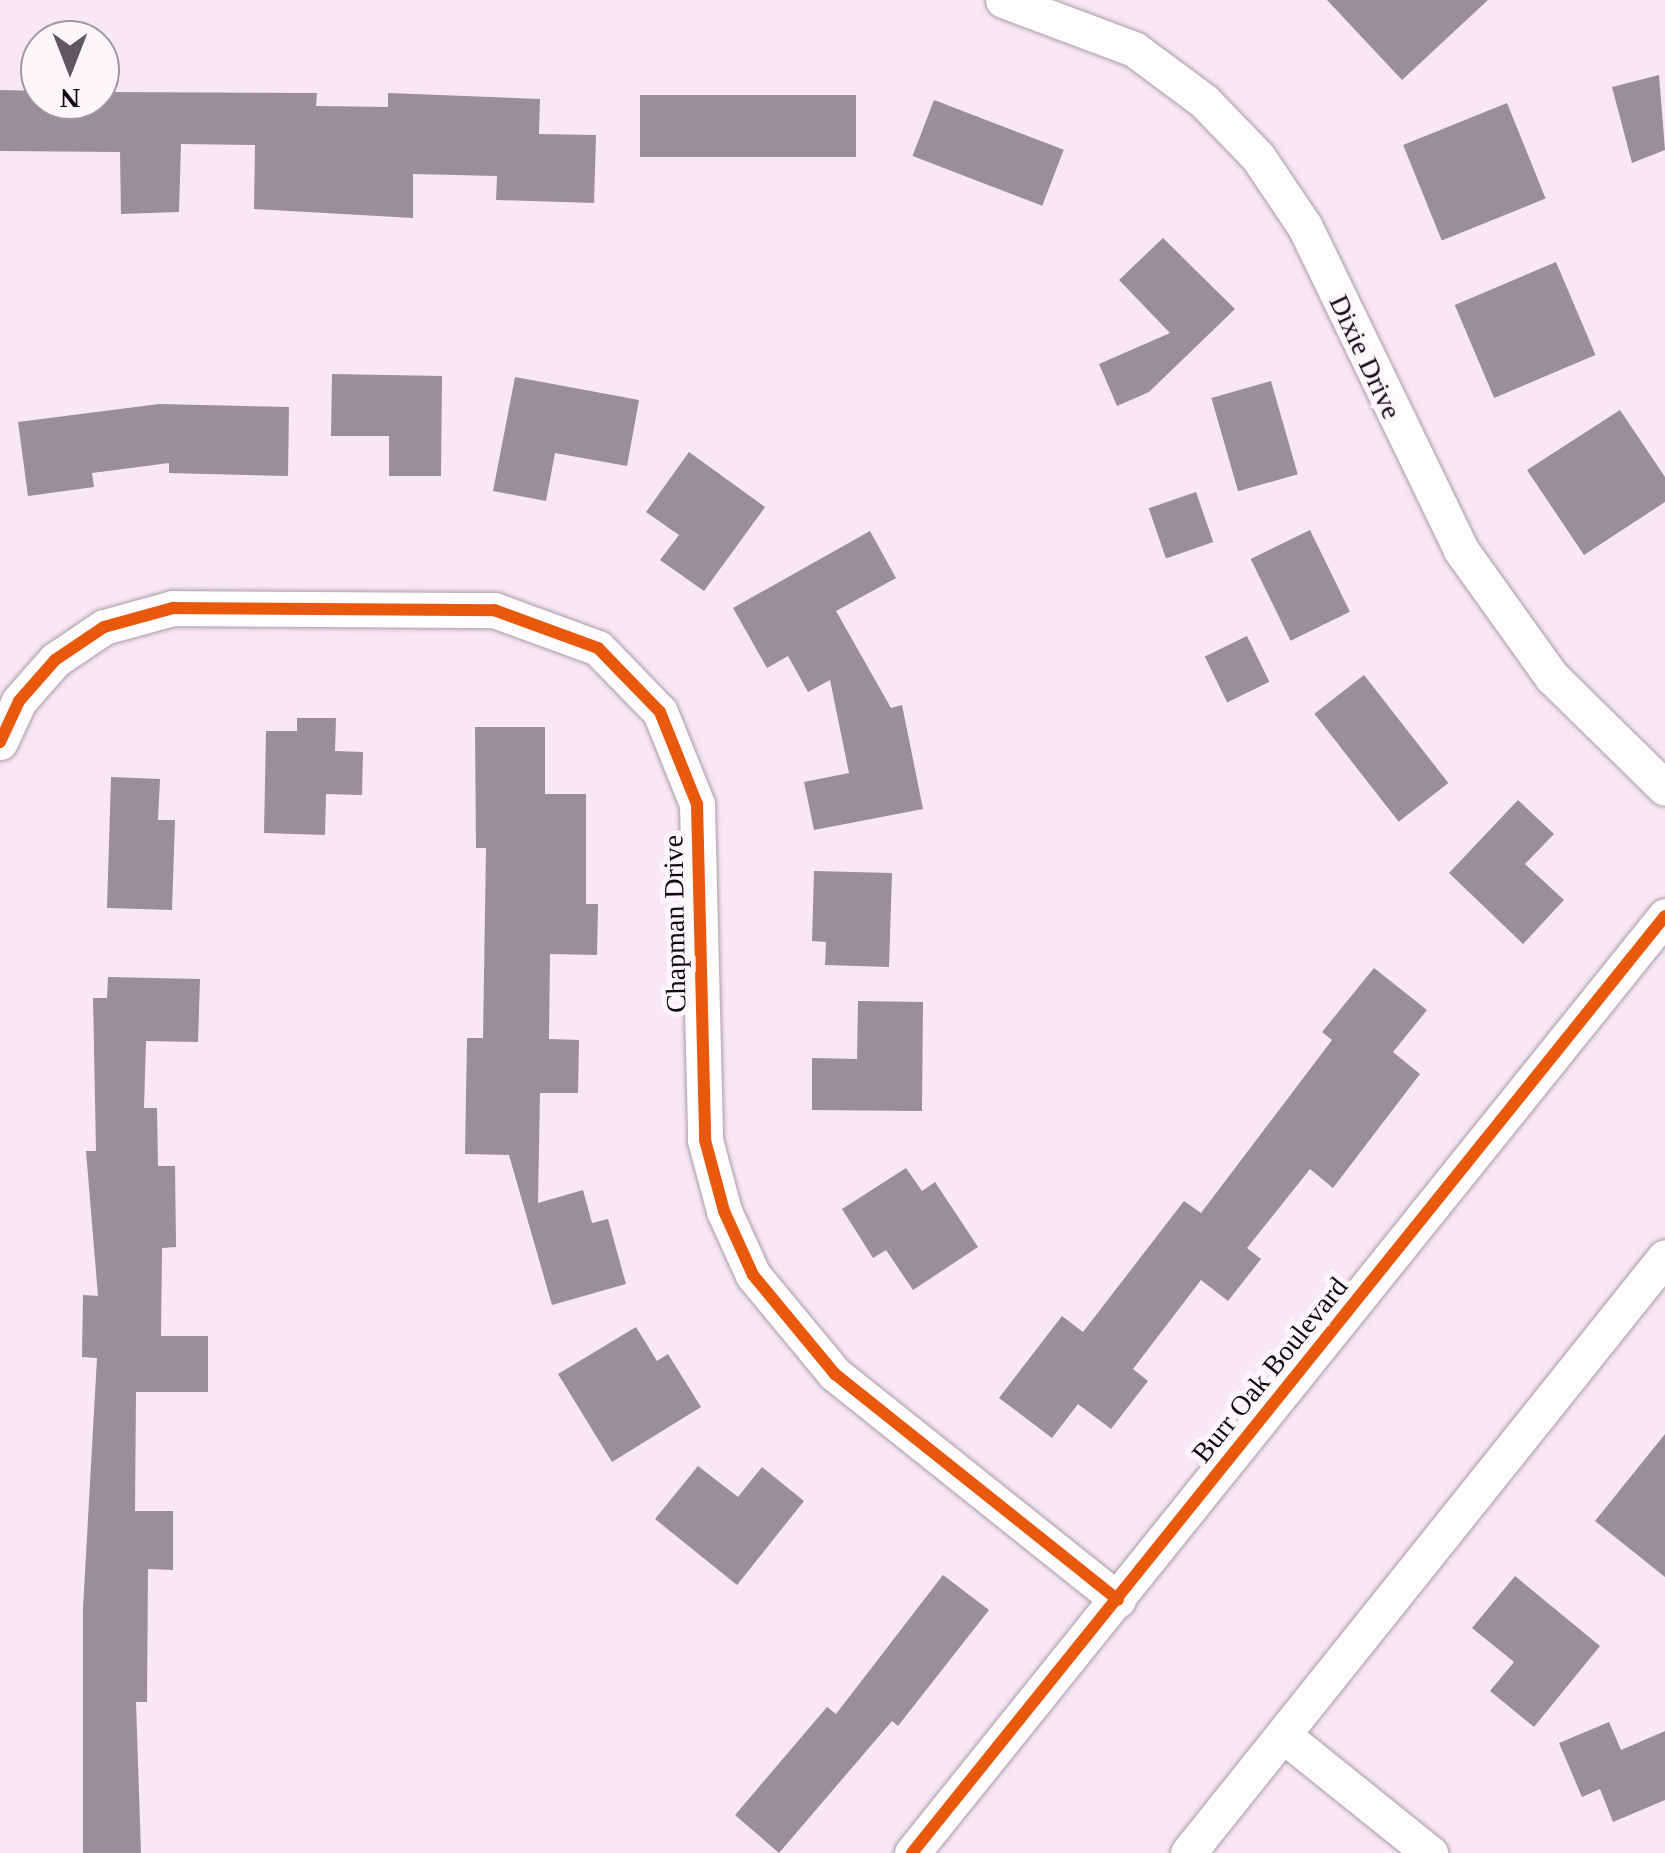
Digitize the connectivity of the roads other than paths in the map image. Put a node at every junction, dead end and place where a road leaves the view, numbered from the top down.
1 (1003, 0) edge
2 (0, 742) edge
3 (1665, 788) edge
4 (1665, 916) edge
5 (1665, 1257) edge
6 (1118, 1600) junction
7 (1283, 1735) junction
8 (912, 1853) edge
9 (1188, 1853) edge
10 (1430, 1853) edge

1 - 3 street, Dixie Drive
2 - 6 street, Chapman Drive
4 - 6 street, Burr Oak Boulevard
5 - 7 street
6 - 8 street, Burr Oak Boulevard
7 - 9 street
7 - 10 street

